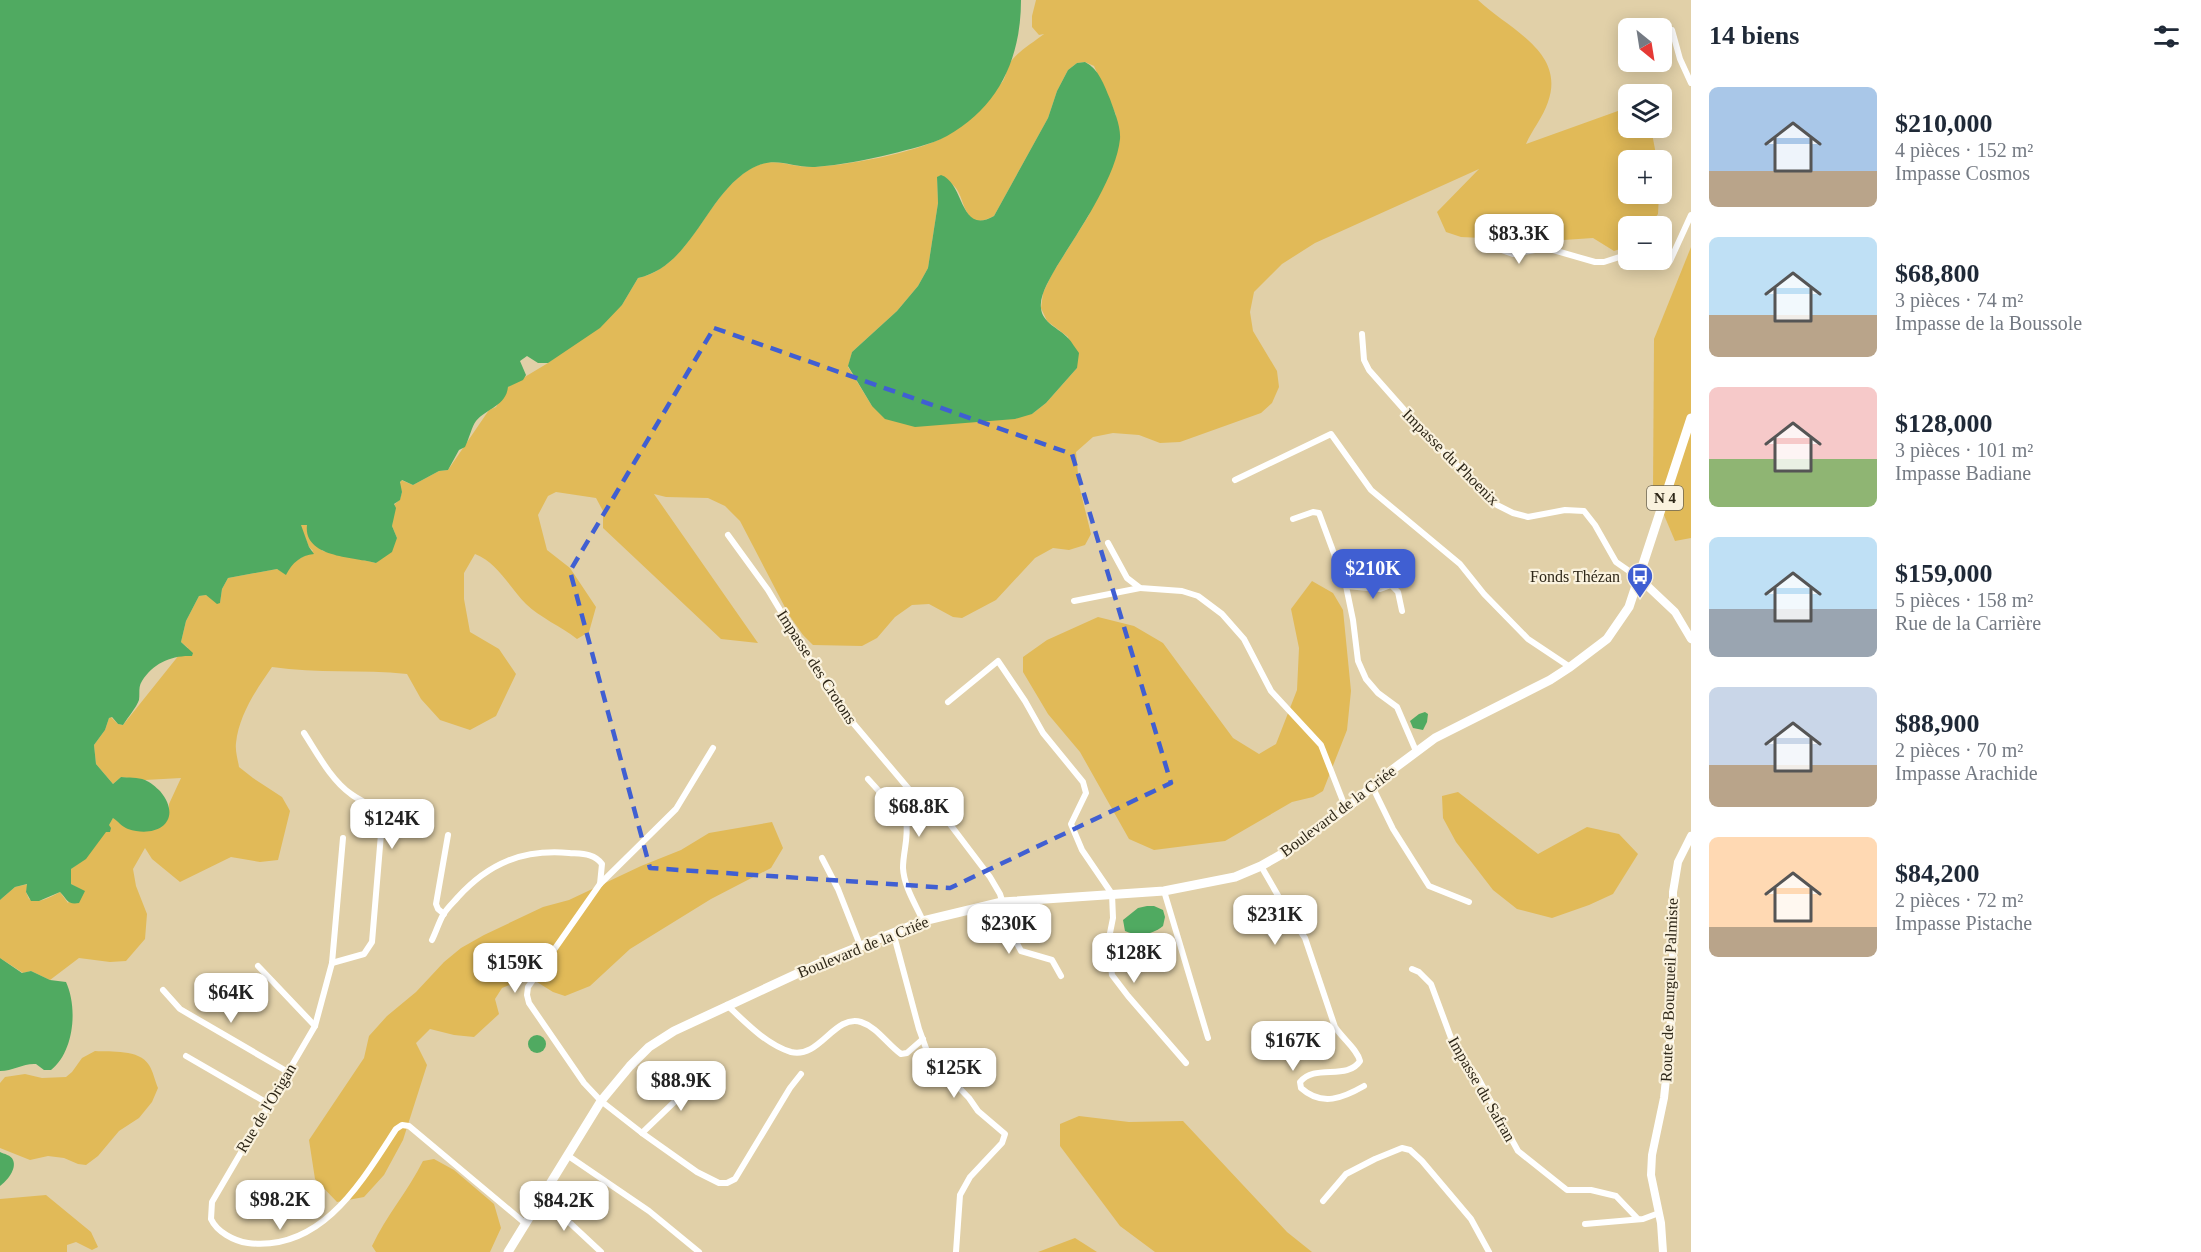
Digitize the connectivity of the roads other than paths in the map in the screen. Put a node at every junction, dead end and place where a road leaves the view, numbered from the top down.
1 (1672, 30) dead end
2 (1691, 83) edge
3 (1691, 215) edge
4 (1496, 248) dead end
5 (1672, 257) edge
6 (1618, 258) edge
7 (1362, 334) dead end
8 (1691, 418) edge
9 (1235, 480) dead end
10 (1293, 519) dead end
11 (728, 535) dead end
12 (1108, 543) dead end
13 (1639, 578) junction
14 (1346, 586) junction
15 (1140, 588) junction
16 (1074, 601) dead end
17 (1402, 611) dead end
18 (1691, 639) edge
19 (1570, 668) junction
20 (948, 702) dead end
21 (304, 733) dead end
22 (713, 748) dead end
23 (1416, 751) junction
24 (868, 779) dead end
25 (1372, 786) junction
26 (1346, 809) junction
27 (448, 835) dead end
28 (1691, 836) edge
29 (343, 838) dead end
30 (822, 858) dead end
31 (1261, 866) junction
32 (600, 884) junction
33 (1164, 891) junction
34 (1112, 894) junction
35 (1002, 902) junction
36 (1469, 902) dead end
37 (444, 914) junction
38 (923, 921) junction
39 (893, 932) junction
40 (432, 940) dead end
41 (860, 945) junction
42 (332, 963) junction
43 (258, 966) dead end
44 (1412, 969) dead end
45 (1061, 976) dead end
46 (162, 990) dead end
47 (727, 1005) junction
48 (315, 1026) junction
49 (1208, 1038) dead end
50 (922, 1039) junction
51 (186, 1056) dead end
52 (1186, 1063) dead end
53 (288, 1072) junction
54 (801, 1074) dead end
55 (720, 1080) dead end
56 (1364, 1086) dead end
57 (601, 1101) junction
58 (268, 1104) junction
59 (642, 1134) junction
60 (567, 1155) junction
61 (541, 1197) junction
62 (1323, 1201) dead end
63 (1659, 1213) junction
64 (1637, 1218) junction
65 (526, 1224) junction
66 (1585, 1224) dead end
67 (508, 1252) edge
68 (601, 1252) edge
69 (699, 1252) edge
70 (956, 1252) edge
71 (1489, 1252) edge
72 (1663, 1252) edge

1 - 2 street
3 - 5 street
4 - 6 street
7 - 13 street, Impasse du Phoenix
8 - 13 main road, Boulevard de la Criée / N 4
9 - 19 street
10 - 14 street
11 - 35 street, Impasse des Crotons
12 - 15 street
13 - 18 street
13 - 19 main road, Boulevard de la Criée / N 4
14 - 17 street
14 - 23 street
15 - 16 street
15 - 26 street
19 - 23 main road, Boulevard de la Criée / N 4
20 - 34 street
21 - 42 street
22 - 32 street
23 - 25 main road, Boulevard de la Criée / N 4
24 - 38 street
25 - 26 main road, Boulevard de la Criée / N 4
25 - 36 street
26 - 31 main road, Boulevard de la Criée / N 4
27 - 37 street
28 - 63 street, Route de Bourgueil Palmiste
29 - 42 street, Rue de l'Origan
30 - 41 street
31 - 33 main road, Boulevard de la Criée / N 4
31 - 56 street
32 - 37 street
32 - 57 street
33 - 34 main road, Boulevard de la Criée / N 4
33 - 49 street
34 - 35 main road, Boulevard de la Criée / N 4
34 - 52 street
35 - 38 main road, Boulevard de la Criée / N 4
35 - 45 street, Impasse des Crotons
37 - 40 street
38 - 39 main road, Boulevard de la Criée / N 4
39 - 41 main road, Boulevard de la Criée / N 4
39 - 50 street
41 - 47 main road, Boulevard de la Criée / N 4
42 - 48 street, Rue de l'Origan
43 - 48 street
44 - 64 street, Impasse du Safran
46 - 53 street
47 - 50 street
47 - 57 main road, Boulevard de la Criée / N 4
48 - 53 street, Rue de l'Origan
50 - 70 street
51 - 58 street
53 - 58 street, Rue de l'Origan
54 - 59 street
55 - 59 street
57 - 59 street
57 - 60 main road, Boulevard de la Criée / N 4
58 - 65 street, Rue de l'Origan
60 - 61 main road, Boulevard de la Criée / N 4
60 - 69 street
61 - 65 main road, Boulevard de la Criée / N 4
61 - 68 street
62 - 71 street
63 - 64 street
63 - 72 street, Route de Bourgueil Palmiste
64 - 66 street
65 - 67 main road, Boulevard de la Criée / N 4

